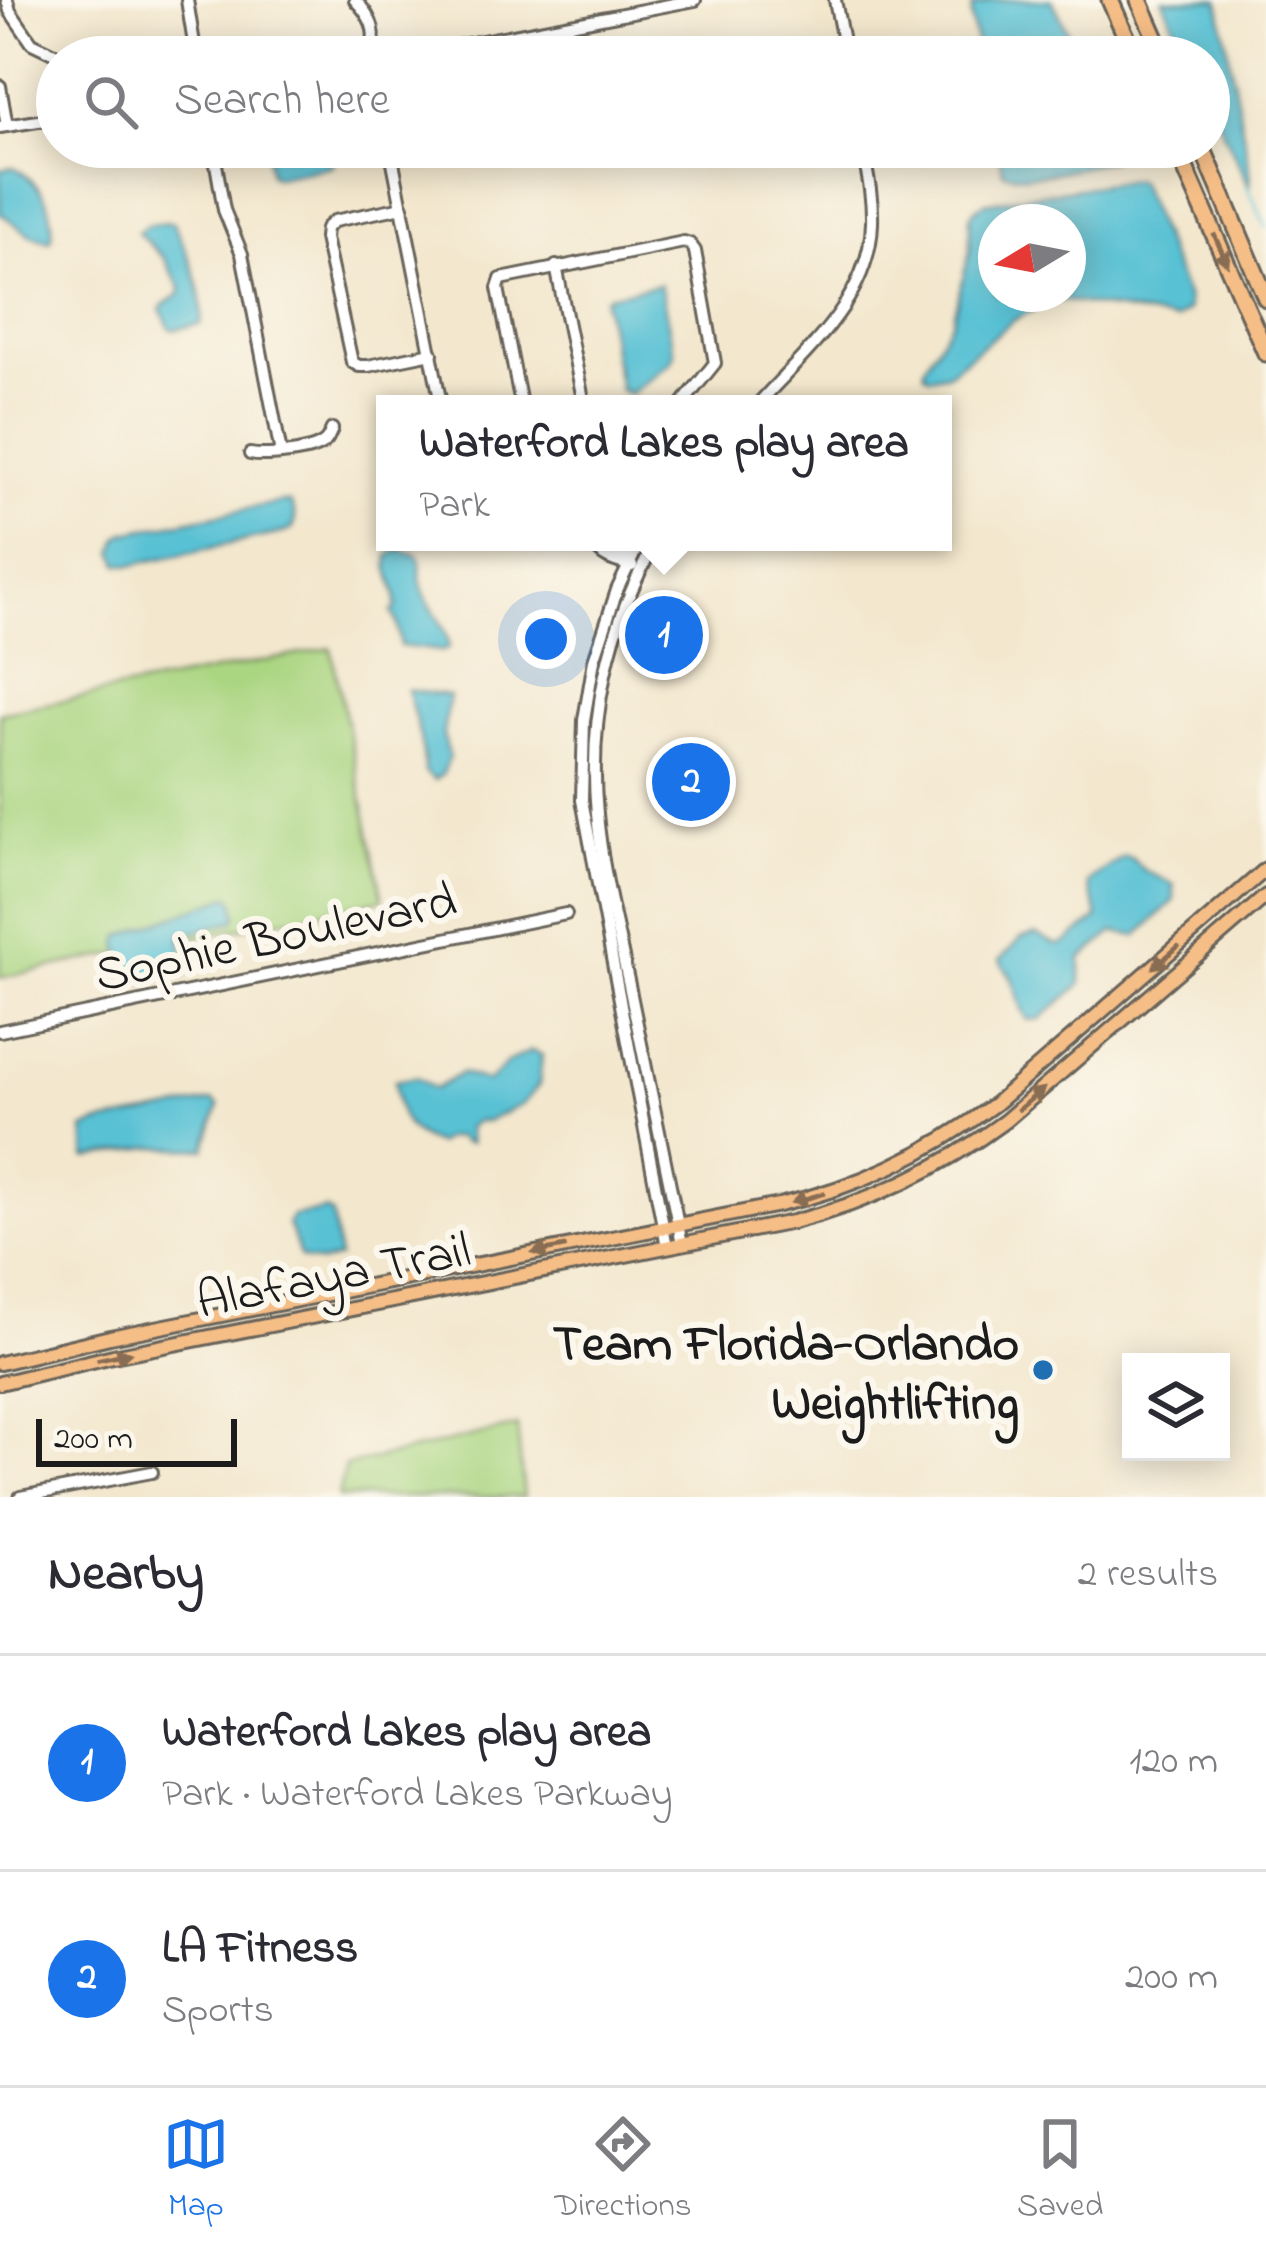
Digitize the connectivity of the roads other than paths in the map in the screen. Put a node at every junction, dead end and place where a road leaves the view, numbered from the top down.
1 (7, 0) edge
2 (187, 0) edge
3 (355, 0) edge
4 (695, 0) edge
5 (835, 0) edge
6 (1110, 0) edge
7 (1139, 0) edge
8 (193, 36) edge
9 (374, 36) edge
10 (508, 36) edge
11 (841, 36) edge
12 (1126, 36) edge
13 (1155, 36) edge
14 (36, 45) edge
15 (0, 86) edge
16 (36, 121) edge
17 (2, 127) edge
18 (216, 168) edge
19 (395, 168) edge
20 (865, 168) edge
21 (1185, 168) edge
22 (1211, 168) edge
23 (404, 207) junction
24 (556, 266) junction
25 (1266, 298) edge
26 (432, 353) junction
27 (1266, 353) edge
28 (439, 395) edge
29 (519, 395) edge
30 (582, 395) edge
31 (689, 395) edge
32 (766, 395) edge
33 (332, 429) dead end
34 (281, 453) junction
35 (250, 454) dead end
36 (600, 551) edge
37 (638, 551) edge
38 (648, 551) edge
39 (635, 567) junction
40 (589, 735) junction
41 (1266, 869) edge
42 (1266, 896) edge
43 (566, 914) dead end
44 (1130, 988) junction
45 (1142, 1004) junction
46 (624, 1027) junction
47 (0, 1031) edge
48 (653, 1103) junction
49 (922, 1152) junction
50 (930, 1169) junction
51 (671, 1227) junction
52 (675, 1245) junction
53 (480, 1263) junction
54 (483, 1283) junction
55 (283, 1302) junction
56 (289, 1321) junction
57 (26, 1356) junction
58 (0, 1364) edge
59 (36, 1373) junction
60 (0, 1383) edge
61 (152, 1472) dead end
62 (20, 1497) edge

1 - 14 street
2 - 8 street
3 - 9 street
4 - 10 street
5 - 11 street
6 - 12 highway
7 - 13 highway
15 - 17 street
16 - 17 street
18 - 34 street
19 - 23 street
20 - 32 street
21 -> 27 highway
22 - 25 highway
23 - 26 street
23 - 26 street
24 - 29 street
24 - 30 street
24 - 31 street
26 - 28 street
33 - 34 street
34 - 35 street
36 - 39 street
37 - 39 street
38 - 39 street
39 - 40 street
40 - 46 street
40 - 48 street
41 -> 44 main road, Alafaya Trail
42 - 45 main road, Alafaya Trail
43 - 47 street, Sophie Boulevard
44 - 45 street
44 - 49 main road, Alafaya Trail
50 -> 45 main road, Alafaya Trail
46 - 48 street
46 - 51 street
48 - 51 street
49 - 50 street
49 -> 51 main road, Alafaya Trail
50 - 52 main road, Alafaya Trail
51 - 52 street
51 -> 53 main road, Alafaya Trail
52 - 54 main road, Alafaya Trail
53 - 54 street
53 - 55 main road, Alafaya Trail
54 - 56 main road, Alafaya Trail
55 - 56 street
55 - 57 main road, Alafaya Trail
59 -> 56 main road, Alafaya Trail
57 - 58 main road, Alafaya Trail
57 - 59 street
59 - 60 main road, Alafaya Trail
61 - 62 street

